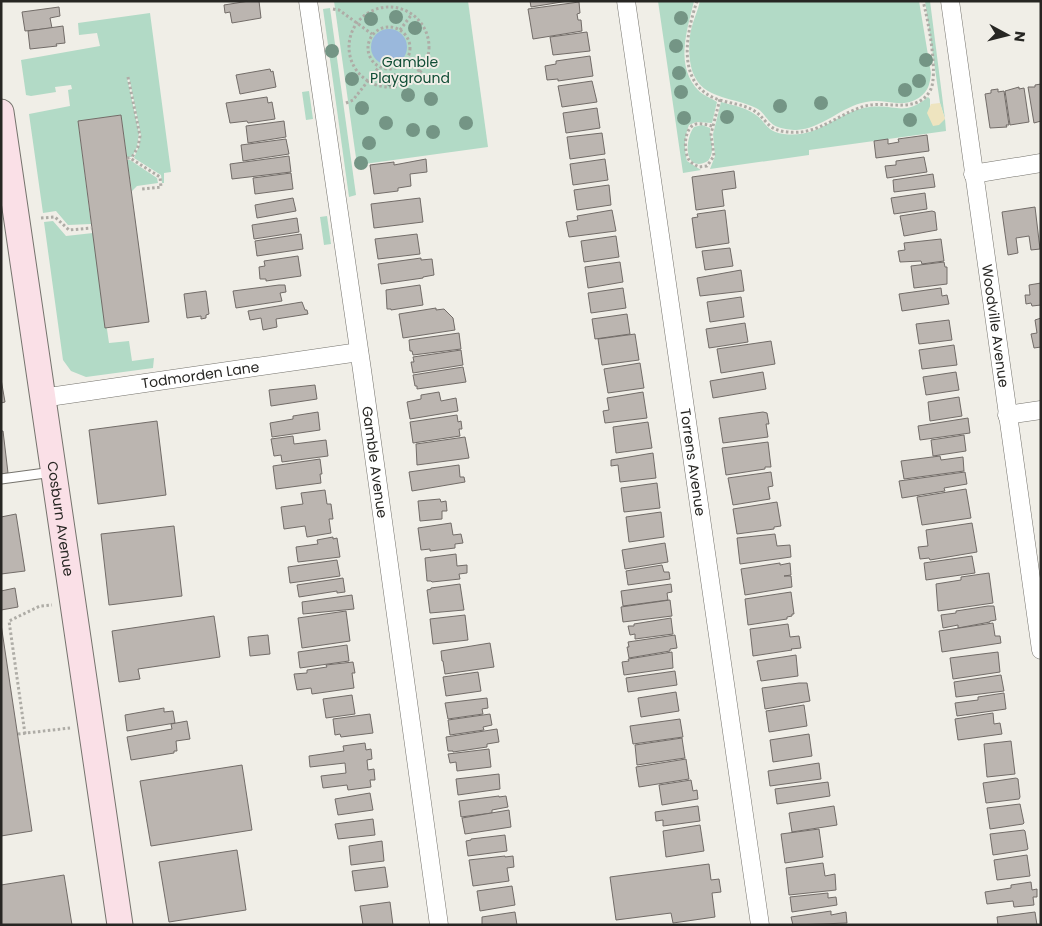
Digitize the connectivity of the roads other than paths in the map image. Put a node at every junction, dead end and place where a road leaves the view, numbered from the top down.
1 (308, 1) edge
2 (626, 1) edge
3 (950, 1) edge
4 (1, 112) edge
5 (1041, 163) edge
6 (973, 174) junction
7 (359, 352) junction
8 (42, 398) junction
9 (1041, 410) edge
10 (1007, 415) junction
11 (54, 472) junction
12 (1, 479) edge
13 (1041, 650) edge
14 (120, 925) edge
15 (439, 925) edge
16 (760, 925) edge

1 - 7 street, Gamble Avenue
2 - 16 street, Torrens Avenue
3 - 6 street, Woodville Avenue
4 - 8 street, Cosburn Avenue
5 - 6 street
6 - 10 street, Woodville Avenue
7 - 8 street, Todmorden Lane
7 - 15 street, Gamble Avenue
8 - 11 street, Cosburn Avenue
9 - 10 street
10 - 13 street, Woodville Avenue
11 - 12 lane
11 - 14 street, Cosburn Avenue

